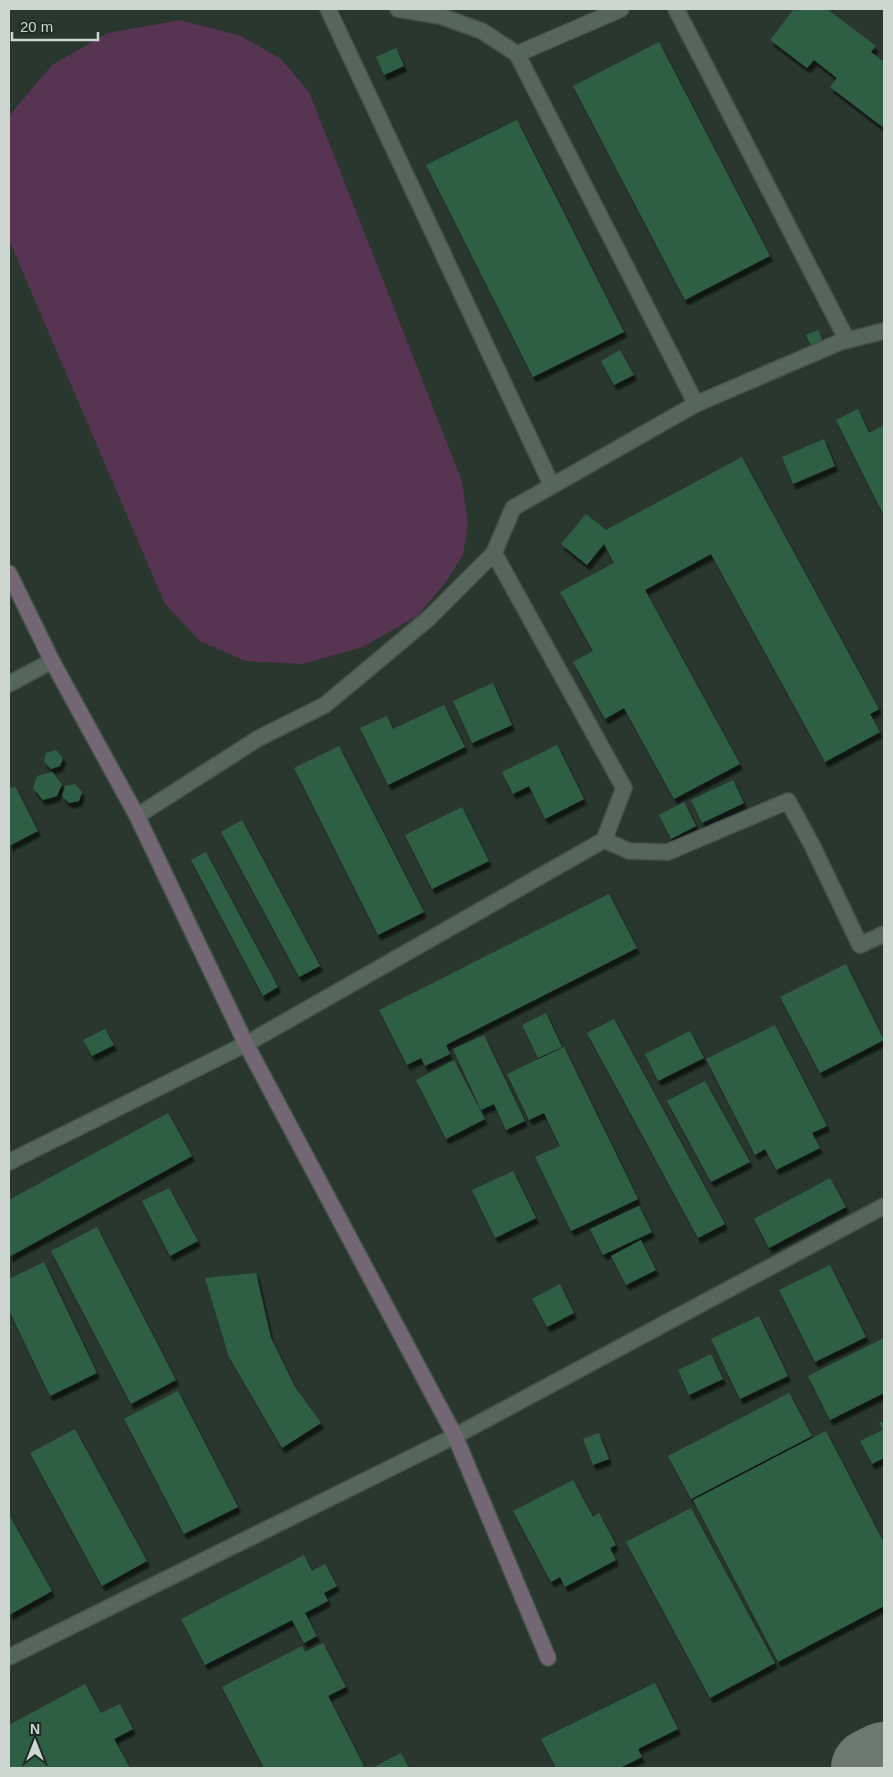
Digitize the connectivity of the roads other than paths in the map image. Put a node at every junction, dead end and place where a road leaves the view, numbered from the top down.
1 (328, 9) edge
2 (398, 9) edge
3 (621, 9) edge
4 (676, 9) edge
5 (518, 54) junction
6 (884, 331) edge
7 (847, 340) junction
8 (696, 404) junction
9 (552, 486) junction
10 (494, 553) junction
11 (9, 573) edge
12 (52, 661) junction
13 (9, 684) edge
14 (137, 816) junction
15 (604, 840) junction
16 (884, 934) edge
17 (246, 1044) junction
18 (9, 1162) edge
19 (884, 1206) edge
20 (456, 1436) junction
21 (9, 1657) edge
22 (548, 1658) dead end

1 - 9 street
2 - 5 street
3 - 5 street
4 - 7 street
5 - 8 street
6 - 7 street
7 - 8 street
8 - 9 street
9 - 10 street
10 - 14 street
10 - 15 street
11 - 12 street
12 - 13 street
12 - 14 street
14 - 17 street
15 - 16 street
15 - 17 street
17 - 18 street
17 - 20 street
19 - 20 street
20 - 21 street
20 - 22 street

